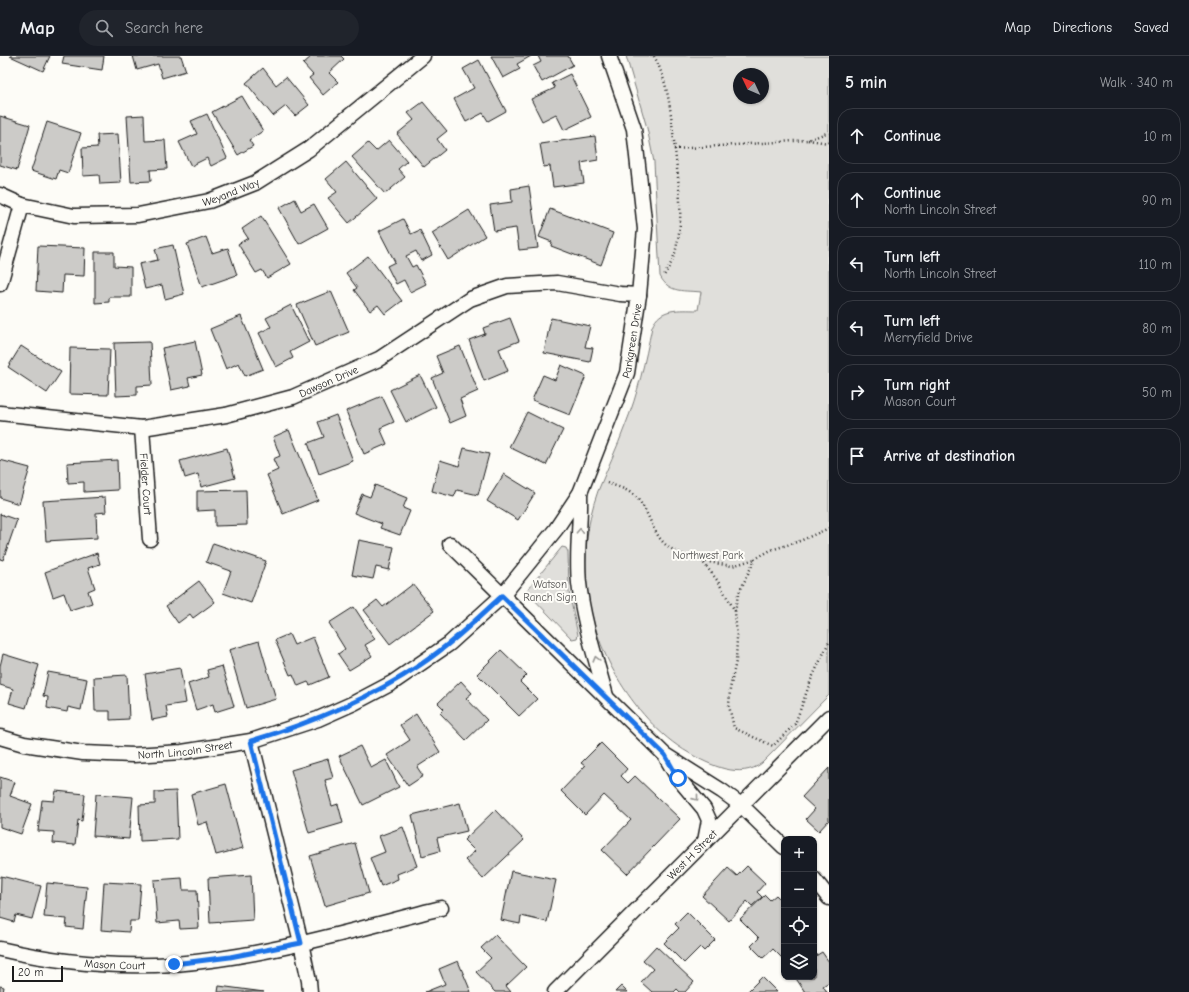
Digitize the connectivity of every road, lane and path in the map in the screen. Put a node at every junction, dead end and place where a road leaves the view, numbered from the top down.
1 (424, 56) edge
2 (609, 56) edge
3 (654, 56) edge
4 (829, 132) edge
5 (808, 140) junction
6 (829, 143) edge
7 (674, 149) junction
8 (0, 196) edge
9 (22, 205) junction
10 (663, 277) dead end
11 (0, 284) edge
12 (640, 295) junction
13 (0, 413) edge
14 (142, 428) junction
15 (607, 483) dead end
16 (580, 493) junction
17 (829, 528) edge
18 (150, 540) dead end
19 (450, 544) dead end
20 (755, 559) junction
21 (702, 561) junction
22 (502, 596) junction
23 (735, 612) junction
24 (829, 642) edge
25 (606, 697) junction
26 (829, 718) edge
27 (0, 737) edge
28 (251, 741) junction
29 (665, 755) junction
30 (741, 805) junction
31 (705, 841) junction
32 (781, 844) edge
33 (817, 883) edge
34 (829, 898) edge
35 (441, 908) dead end
36 (301, 943) junction
37 (0, 949) edge
38 (310, 992) edge
39 (555, 992) edge

1 - 9 street, Weyand Way
2 - 12 street, Parkgreen Drive
3 - 7 path
4 - 5 path
5 - 6 path
5 - 7 path
7 - 10 path
8 - 9 street, Weyand Way
9 - 11 street
12 - 14 street, Dawson Drive
12 - 16 street, Parkgreen Drive
13 - 14 street, Dawson Drive
14 - 18 street, Fielder Court
15 - 21 path
16 - 22 street, Parkgreen Drive
25 -> 16 street
17 - 20 path
19 - 22 street
20 - 21 path
20 - 23 path
21 - 23 path
22 - 25 street
22 - 28 street, North Lincoln Street
23 - 24 path
25 - 29 street
26 - 30 street, West H Street
27 - 28 street, North Lincoln Street
28 - 36 street
29 - 30 street
29 -> 31 street
30 - 31 street, West H Street
30 - 32 street
31 - 39 street, West H Street
33 - 34 street
35 - 36 street, Mason Court
36 - 37 street, Mason Court
36 - 38 street

